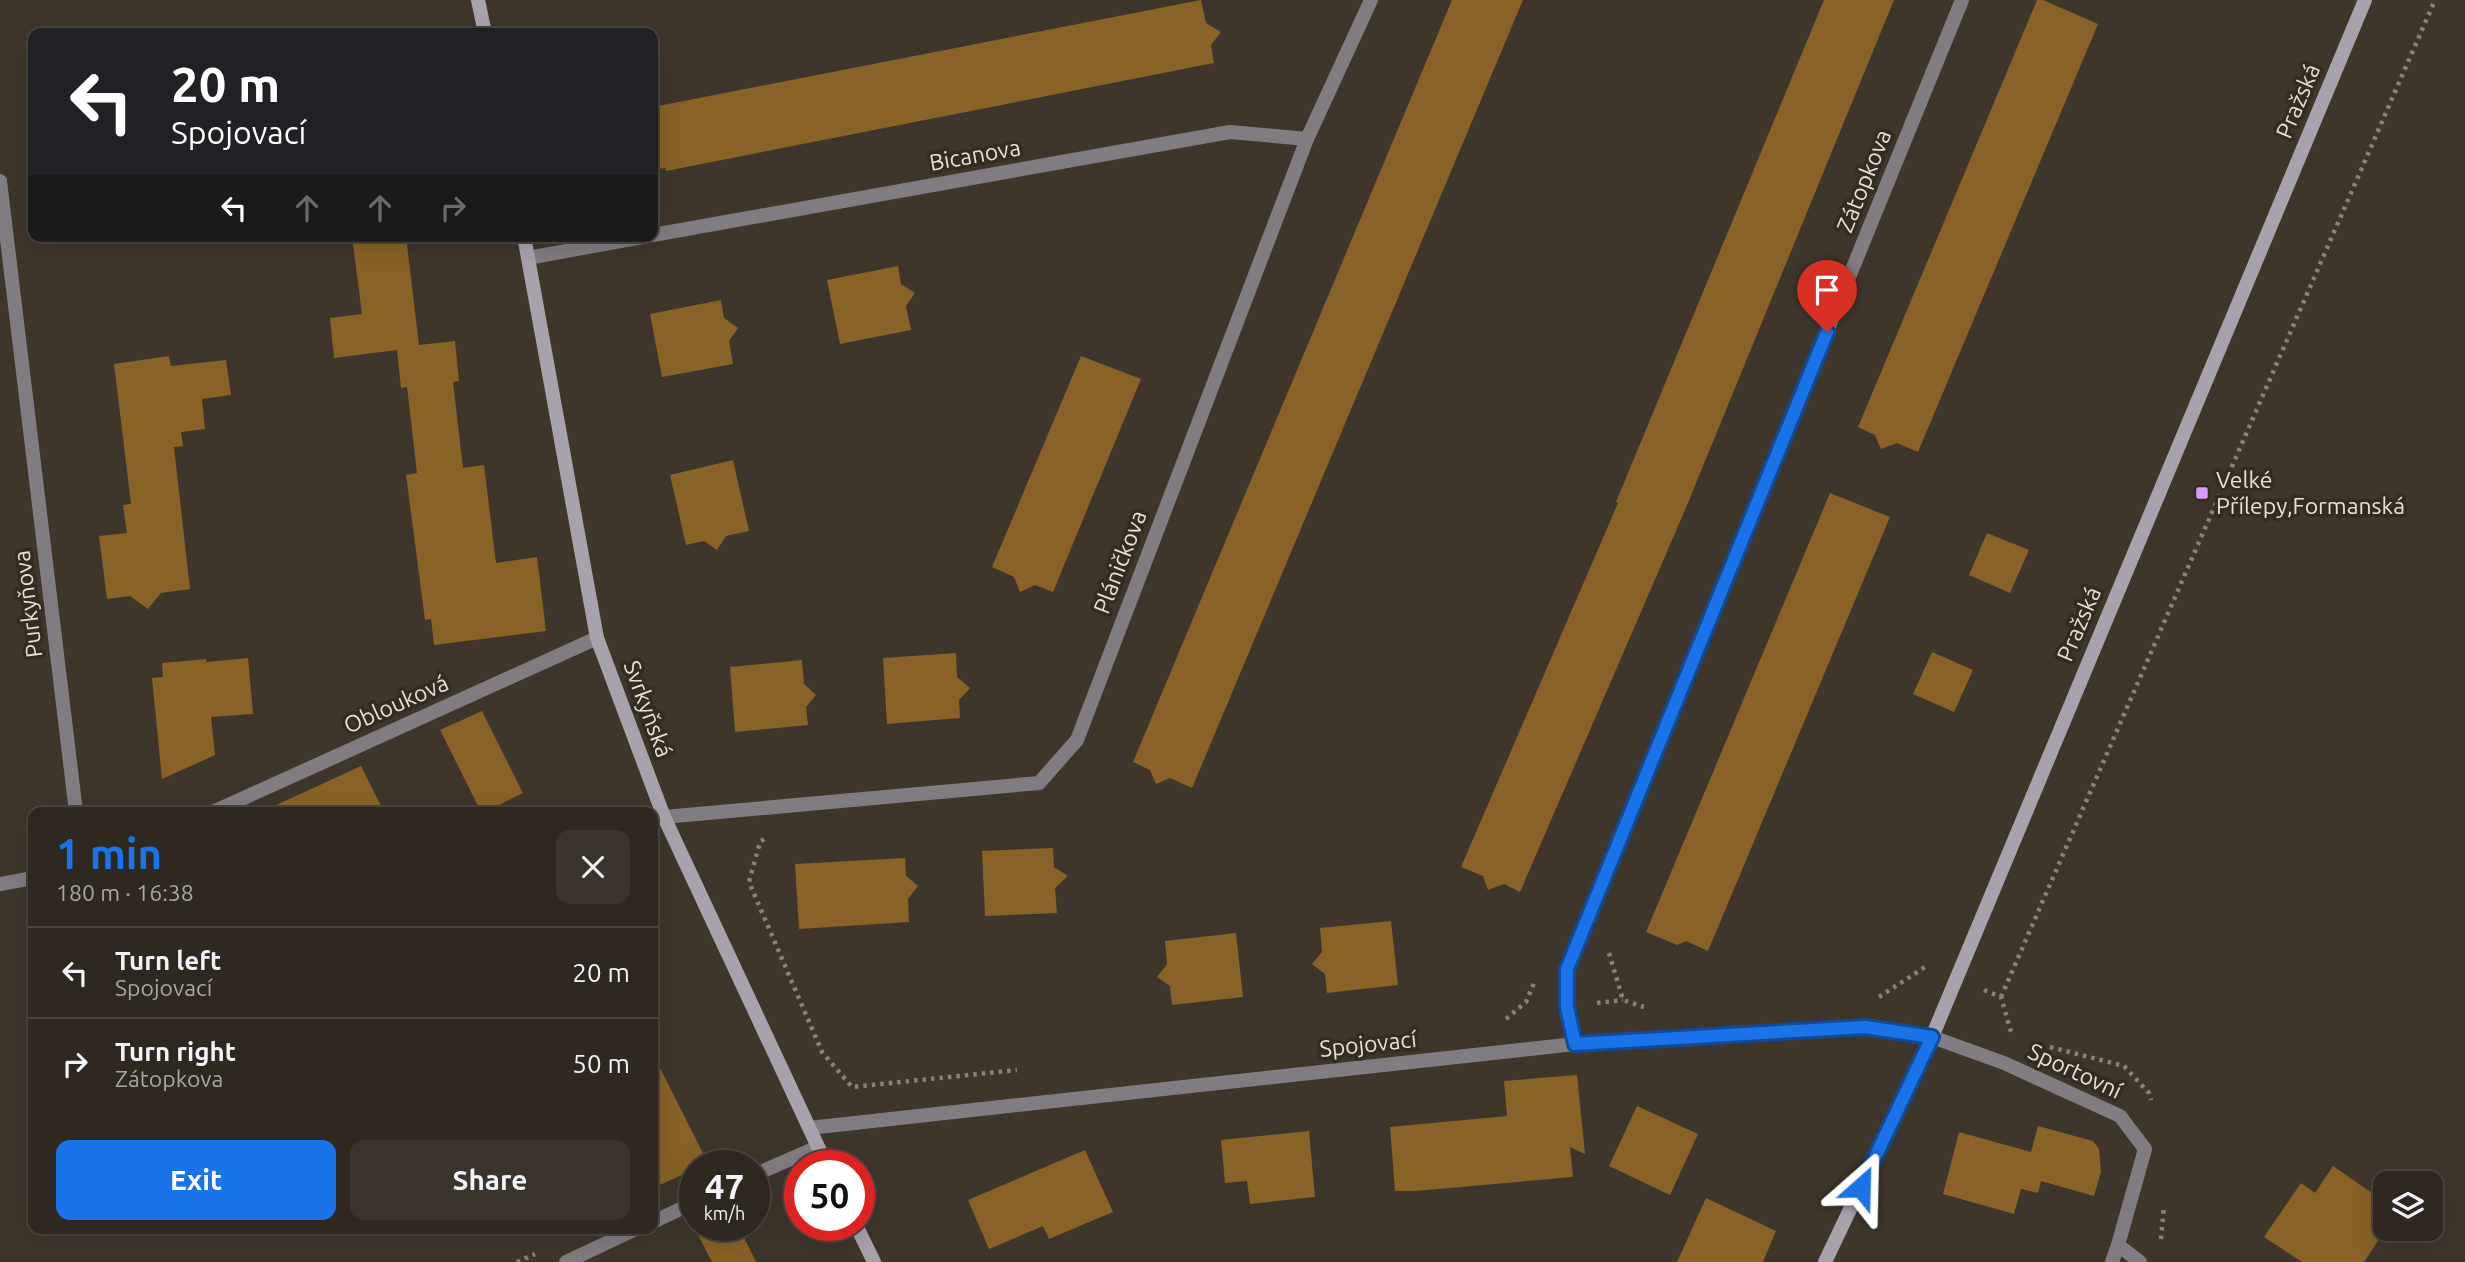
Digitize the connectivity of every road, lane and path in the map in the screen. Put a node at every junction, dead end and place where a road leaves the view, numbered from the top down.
1 (478, 0) edge
2 (1371, 0) edge
3 (1962, 0) edge
4 (2365, 0) edge
5 (2435, 0) edge
6 (484, 28) edge
7 (1307, 139) junction
8 (0, 181) edge
9 (658, 235) edge
10 (525, 242) edge
11 (617, 242) edge
12 (528, 258) junction
13 (597, 638) junction
14 (75, 807) edge
15 (224, 807) edge
16 (664, 817) junction
17 (28, 879) edge
18 (749, 882) dead end
19 (0, 884) edge
20 (1608, 951) dead end
21 (1536, 978) dead end
22 (1955, 979) junction
23 (2001, 997) junction
24 (1866, 998) dead end
25 (1647, 1007) dead end
26 (1494, 1021) dead end
27 (1932, 1037) junction
28 (2013, 1037) dead end
29 (2037, 1043) dead end
30 (1575, 1044) junction
31 (1023, 1069) dead end
32 (2152, 1106) dead end
33 (809, 1128) junction
34 (818, 1147) junction
35 (819, 1150) edge
36 (770, 1168) edge
37 (2165, 1197) dead end
38 (679, 1210) edge
39 (658, 1220) edge
40 (625, 1234) edge
41 (864, 1241) edge
42 (2118, 1245) junction
43 (2160, 1251) dead end
44 (566, 1262) edge
45 (874, 1262) edge
46 (1825, 1262) edge
47 (2112, 1262) edge
48 (2140, 1262) edge

1 - 6 main road
2 - 7 street, Pláničkova
3 - 30 street, Zátopkova
4 - 22 main road, Pražská
5 - 23 path
7 - 9 street, Bicanova
7 - 16 street, Pláničkova
8 - 14 street, Purkyňova
10 - 12 main road, Svrkyňská
11 - 12 street, Bicanova
12 - 13 main road, Svrkyňská
13 - 15 street, Oblouková
13 - 16 main road, Svrkyňská
16 - 33 main road, Svrkyňská
17 - 19 street
18 - 31 path
20 - 25 path
21 - 26 path
22 - 23 path
22 - 24 path
22 - 27 main road, Pražská
23 - 28 path
27 - 30 street, Spojovací
27 - 42 street, Sportovní
27 - 46 main road, Pražská
29 - 32 path
30 - 33 street, Spojovací
33 - 34 main road, Svrkyňská
34 - 35 main road, Svrkyňská
34 - 36 street
37 - 43 path
38 - 39 street
40 - 44 street
41 - 45 main road
42 - 47 street
42 - 48 street

